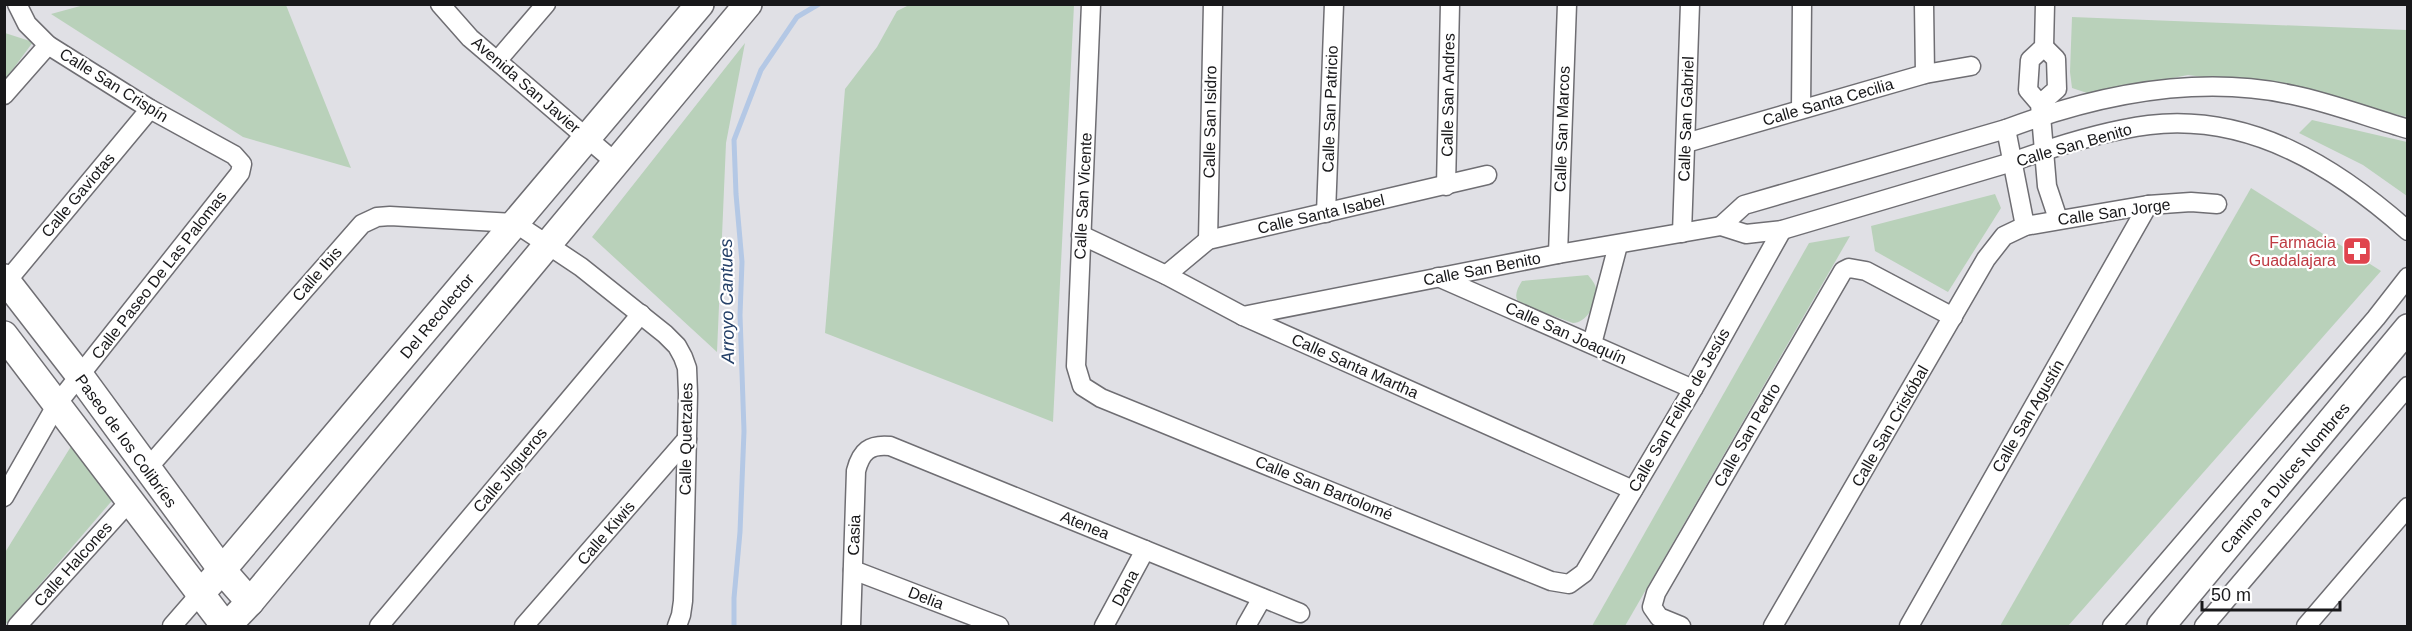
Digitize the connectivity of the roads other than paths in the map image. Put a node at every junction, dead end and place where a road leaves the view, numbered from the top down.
1 (17, 4) edge
2 (440, 4) edge
3 (546, 4) edge
4 (700, 4) edge
5 (748, 4) edge
6 (1091, 4) edge
7 (1213, 4) edge
8 (1334, 4) edge
9 (1450, 4) edge
10 (1567, 4) edge
11 (1690, 4) edge
12 (1802, 4) edge
13 (1924, 4) edge
14 (2045, 4) edge
15 (48, 45) junction
16 (2044, 46) junction
17 (497, 61) junction
18 (1971, 66) dead end
19 (1925, 74) junction
20 (4, 95) edge
21 (150, 109) junction
22 (1800, 109) junction
23 (2040, 110) junction
24 (2006, 129) junction
25 (2408, 129) edge
26 (586, 137) junction
27 (1686, 143) junction
28 (225, 150) joint
29 (2043, 151) junction
30 (615, 162) junction
31 (2012, 162) junction
32 (1487, 175) dead end
33 (1446, 186) junction
34 (2217, 204) dead end
35 (2148, 205) junction
36 (1326, 213) junction
37 (2058, 219) junction
38 (515, 223) junction
39 (1721, 226) junction
40 (2018, 228) junction
41 (1782, 230) junction
42 (2408, 231) edge
43 (1682, 233) junction
44 (1081, 235) junction
45 (1208, 240) junction
46 (547, 243) junction
47 (1617, 245) junction
48 (1558, 254) junction
49 (1166, 275) junction
50 (1438, 277) junction
51 (2407, 278) edge
52 (6, 279) edge
53 (641, 314) junction
54 (1243, 316) junction
55 (1953, 317) junction
56 (2408, 328) edge
57 (4, 335) edge
58 (1592, 344) junction
59 (80, 376) junction
60 (1082, 386) joint
61 (2408, 386) edge
62 (1693, 389) junction
63 (57, 404) junction
64 (687, 439) junction
65 (868, 448) joint
66 (146, 470) junction
67 (1633, 490) junction
68 (4, 497) edge
69 (129, 502) junction
70 (2408, 507) edge
71 (1145, 549) junction
72 (222, 570) junction
73 (853, 570) junction
74 (1569, 584) joint
75 (199, 595) junction
76 (1262, 598) junction
77 (250, 602) junction
78 (1300, 613) dead end
79 (17, 627) edge
80 (172, 627) edge
81 (226, 627) edge
82 (379, 627) edge
83 (525, 627) edge
84 (677, 627) edge
85 (851, 627) edge
86 (999, 627) edge
87 (1104, 627) edge
88 (1246, 627) edge
89 (1681, 627) edge
90 (1773, 627) edge
91 (1909, 627) edge
92 (2112, 627) edge
93 (2161, 627) edge
94 (2205, 627) edge
95 (2306, 627) edge

1 - 15 street, Calle San Crispín
2 - 17 street, Avenida San Javier
3 - 17 street
4 - 26 street, Del Recolector
5 - 30 street
6 - 44 street, Calle San Vicente
7 - 45 street, Calle San Isidro
8 - 36 street, Calle San Patricio
9 - 33 street, Calle San Andres
10 - 48 street, Calle San Marcos
11 - 27 street, Calle San Gabriel
12 - 22 street
13 - 19 street
14 - 16 street
15 - 20 street
15 - 21 street, Calle San Crispín
16 - 23 street
16 - 23 street
17 - 26 street, Avenida San Javier
18 - 19 street, Calle Santa Cecilia
19 - 22 street, Calle Santa Cecilia
21 - 28 street, Calle San Crispín
21 - 52 street, Calle Gaviotas
22 - 27 street, Calle Santa Cecilia
23 - 24 street, Calle San Benito
23 - 25 street, Calle San Benito
23 - 29 street
24 - 31 street
24 - 39 street, Calle San Benito
26 - 30 street, Avenida San Javier
26 - 38 street, Del Recolector
27 - 43 street, Calle San Gabriel
28 - 59 street, Calle Paseo De Las Palomas
29 - 31 street, Calle San Benito
29 - 37 street
29 - 42 street, Calle San Benito
30 - 46 street
31 - 40 street
31 - 41 street, Calle San Benito
32 - 33 street, Calle Santa Isabel
33 - 36 street, Calle Santa Isabel
34 - 35 street, Calle San Jorge
35 - 37 street, Calle San Jorge
35 - 91 street, Calle San Agustín
36 - 45 street, Calle Santa Isabel
37 - 40 street, Calle San Jorge
38 - 46 street, Calle Ibis
38 - 66 street, Calle Ibis
38 - 72 street, Del Recolector
39 - 41 street, Calle San Benito
39 - 43 street, Calle San Benito
40 - 55 street, Calle San Cristóbal
41 - 62 street, Calle San Felipe de Jesús
43 - 47 street, Calle San Benito
44 - 49 street, Calle Santa Martha
44 - 60 street, Calle San Vicente
45 - 49 street, Calle Santa Isabel
46 - 53 street, Calle Quetzales
46 - 77 street
47 - 48 street, Calle San Benito
47 - 58 street
48 - 50 street, Calle San Benito
49 - 54 street, Calle Santa Martha
50 - 54 street, Calle San Benito
50 - 58 street, Calle San Joaquín
51 - 92 street
52 - 59 street, Paseo de los Colibríes
53 - 64 street, Calle Quetzales
53 - 82 street, Calle Jilgueros
54 - 67 street, Calle Santa Martha
55 - 89 street, Calle San Pedro
55 - 90 street, Calle San Cristóbal
56 - 93 street, Camino a Dulces Nombres
57 - 63 street, Paseo de los Colibríes
58 - 62 street, Calle San Joaquín
59 - 63 street, Calle Paseo De Las Palomas
59 - 66 street, Paseo de los Colibríes
60 - 74 street, Calle San Bartolomé
61 - 94 street
62 - 67 street, Calle San Felipe de Jesús
63 - 68 street, Calle Paseo De Las Palomas
63 - 69 street, Paseo de los Colibríes
64 - 83 street, Calle Kiwis
64 - 84 street, Calle Quetzales
65 - 71 street, Atenea
65 - 73 street, Casia
66 - 72 street, Paseo de los Colibríes
67 - 74 street, Calle San Felipe de Jesús
69 - 75 street, Paseo de los Colibríes
69 - 79 street, Calle Halcones
70 - 95 street
71 - 76 street, Atenea
71 - 87 street, Dana
72 - 75 street, Del Recolector
72 - 77 street, Paseo de los Colibríes
73 - 85 street, Casia
73 - 86 street, Delia
75 - 80 street, Del Recolector
75 - 81 street, Paseo de los Colibríes
76 - 78 street, Atenea
76 - 88 street
77 - 81 street

